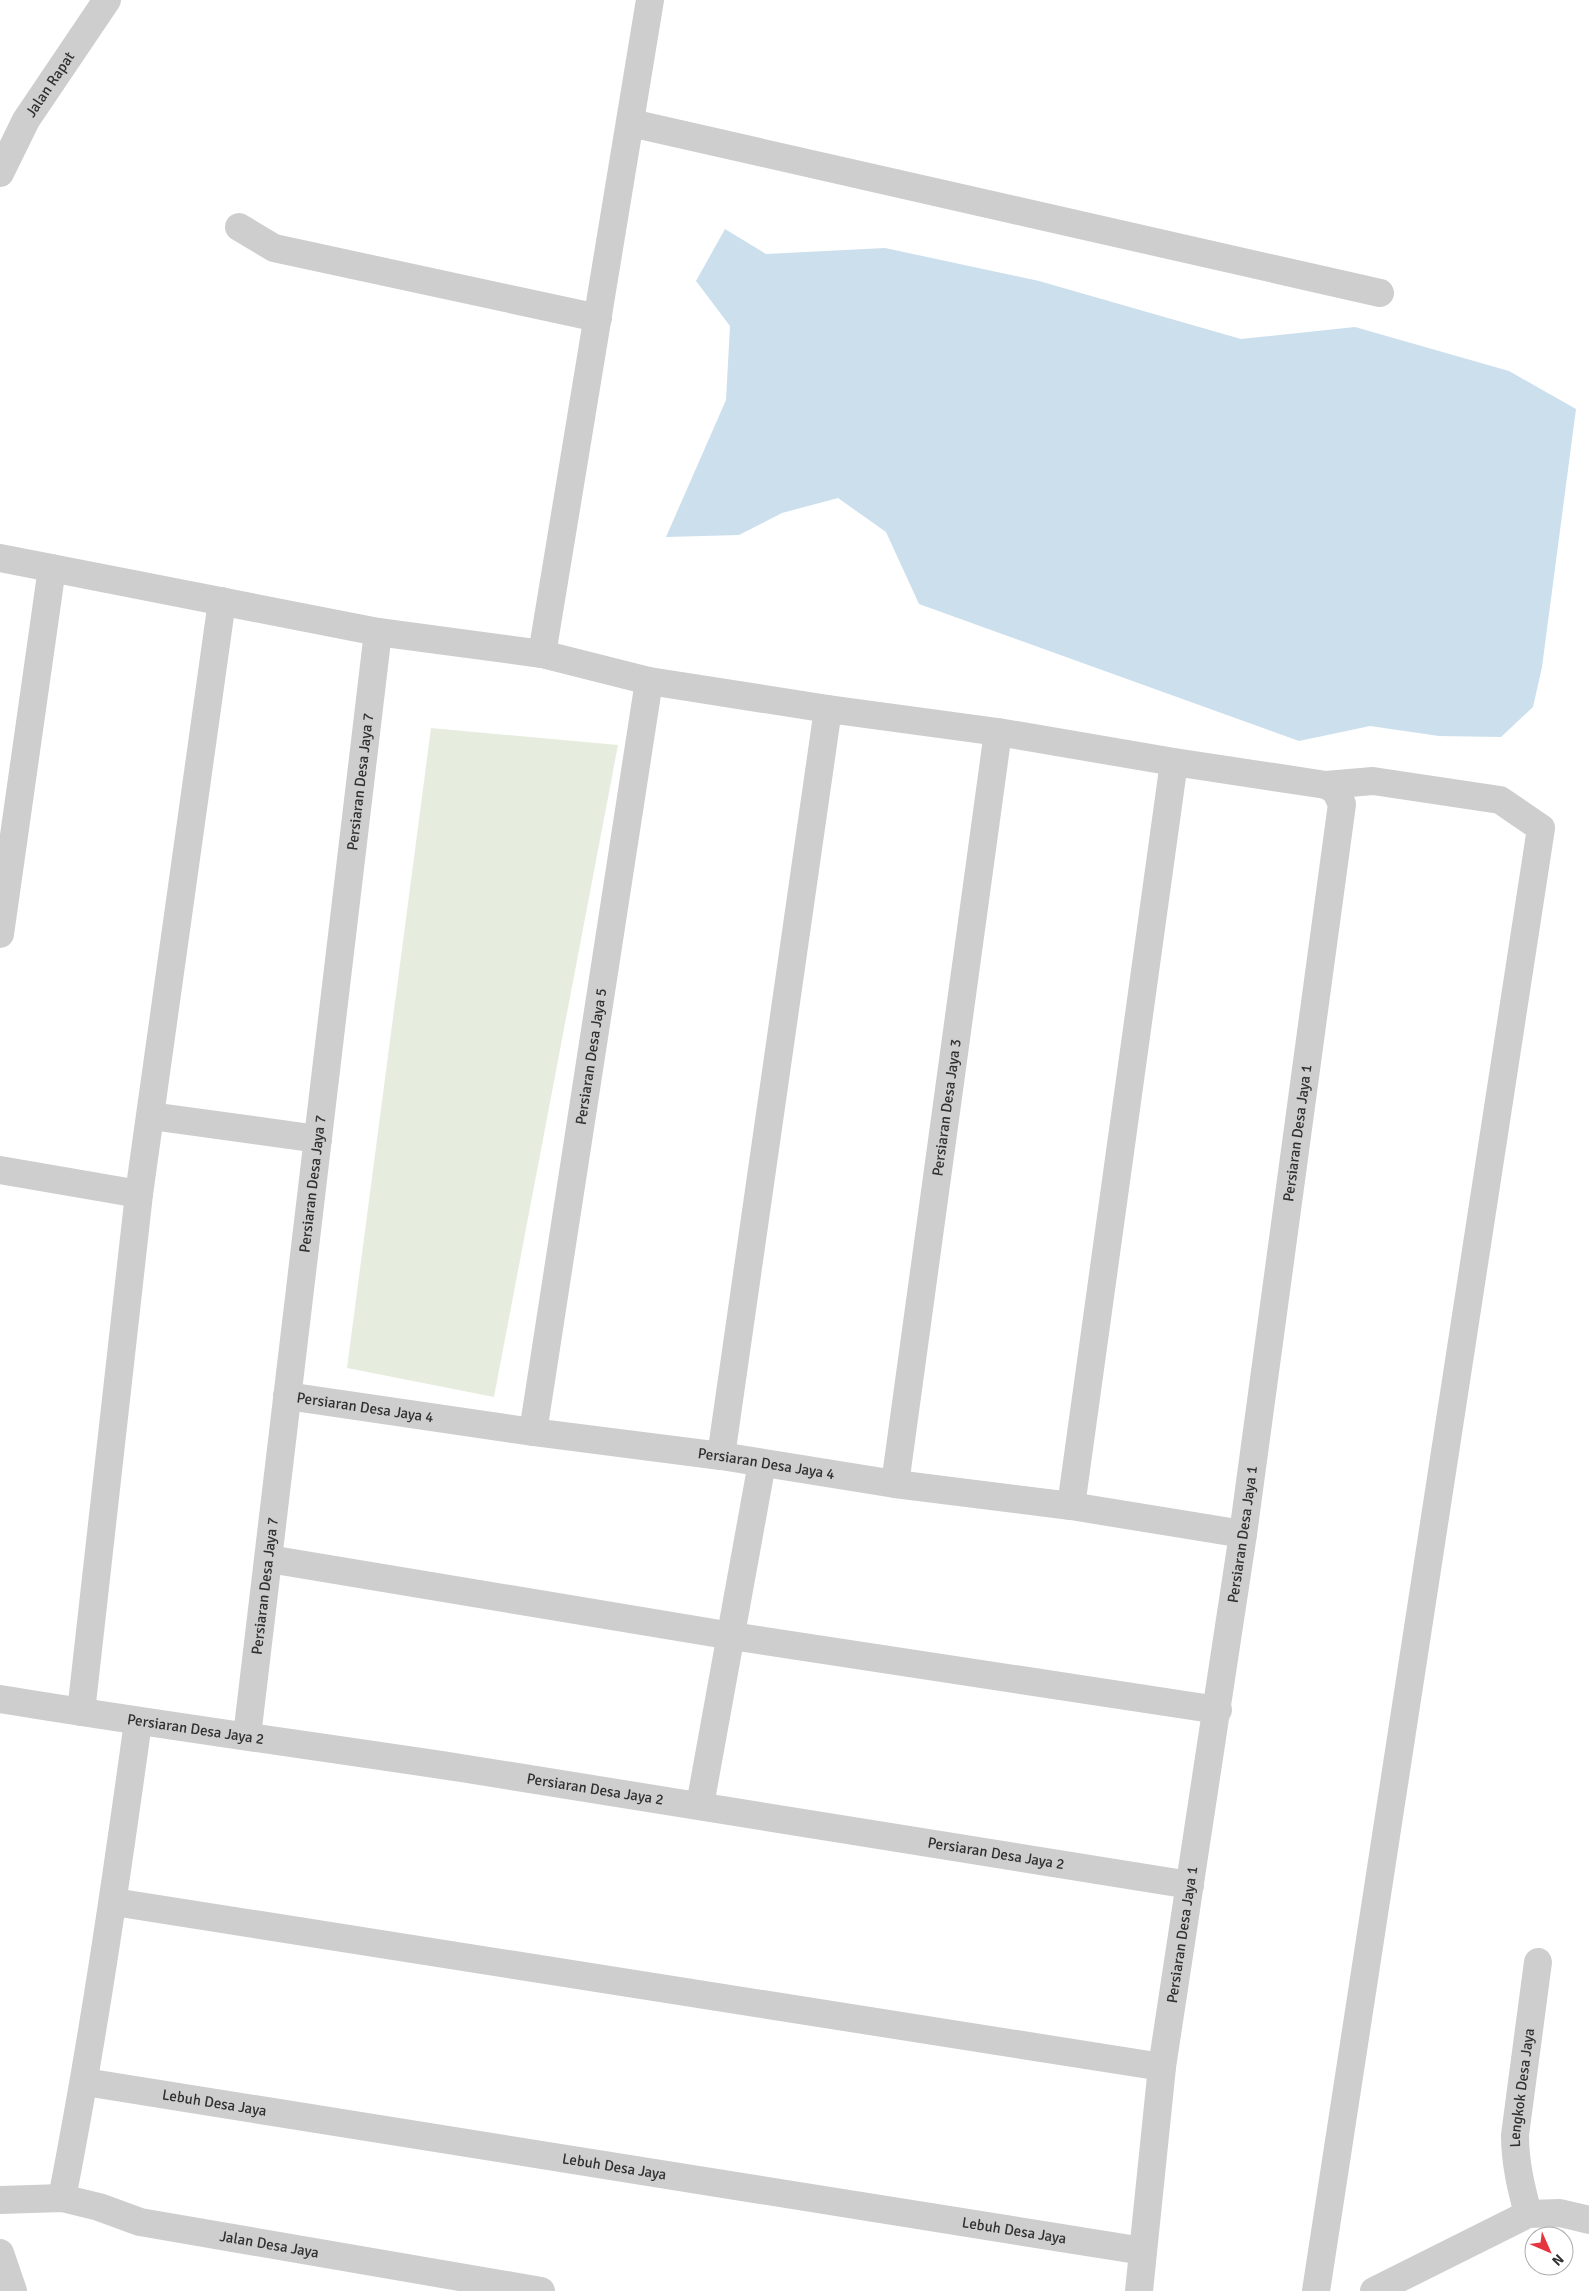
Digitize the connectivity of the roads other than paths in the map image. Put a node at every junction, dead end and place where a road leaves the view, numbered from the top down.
1 (107, 0) edge
2 (650, 0) edge
3 (631, 123) junction
4 (0, 173) edge
5 (239, 227) dead end
6 (1380, 293) dead end
7 (598, 318) junction
8 (0, 558) edge
9 (52, 568) junction
10 (222, 601) junction
11 (378, 632) junction
12 (542, 654) junction
13 (649, 681) junction
14 (828, 709) junction
15 (998, 732) junction
16 (1174, 762) junction
17 (1326, 785) junction
18 (0, 934) edge
19 (151, 1116) junction
20 (318, 1138) junction
21 (0, 1170) edge
22 (139, 1194) junction
23 (287, 1396) junction
24 (533, 1432) junction
25 (721, 1456) junction
26 (762, 1464) junction
27 (895, 1484) junction
28 (1071, 1506) junction
29 (1243, 1534) junction
30 (269, 1559) junction
31 (732, 1636) junction
32 (0, 1699) edge
33 (1218, 1710) junction
34 (81, 1712) junction
35 (138, 1722) junction
36 (247, 1736) junction
37 (700, 1805) junction
38 (1190, 1885) junction
39 (114, 1902) junction
40 (1538, 1962) dead end
41 (1162, 2067) junction
42 (85, 2082) junction
43 (62, 2198) junction
44 (0, 2200) edge
45 (1528, 2214) junction
46 (1589, 2220) edge
47 (1144, 2251) junction
48 (0, 2253) edge
49 (13, 2291) edge
50 (541, 2291) edge
51 (1139, 2291) edge
52 (1316, 2291) edge
53 (1374, 2291) edge

1 - 4 street, Jalan Rapat
2 - 3 street
3 - 6 street
3 - 7 street
5 - 7 street
7 - 12 street
8 - 9 street
9 - 10 street
9 - 18 street
10 - 11 street
10 - 19 street
11 - 12 street
11 - 20 street, Persiaran Desa Jaya 7
12 - 13 street
13 - 14 street
13 - 24 street, Persiaran Desa Jaya 5
14 - 15 street
14 - 25 street
15 - 16 street
15 - 27 street, Persiaran Desa Jaya 3
16 - 17 street
16 - 28 street
17 - 29 street, Persiaran Desa Jaya 1
17 - 52 street
19 - 20 street
19 - 22 street
20 - 23 street, Persiaran Desa Jaya 7
21 - 22 street
22 - 34 street
23 - 24 street, Persiaran Desa Jaya 4
23 - 30 street, Persiaran Desa Jaya 7
24 - 25 street, Persiaran Desa Jaya 4
25 - 26 street, Persiaran Desa Jaya 4
26 - 27 street, Persiaran Desa Jaya 4
26 - 31 street
27 - 28 street, Persiaran Desa Jaya 4
28 - 29 street, Persiaran Desa Jaya 4
29 - 33 street, Persiaran Desa Jaya 1
30 - 31 street
30 - 36 street, Persiaran Desa Jaya 7
31 - 33 street
31 - 37 street
32 - 34 street, Persiaran Desa Jaya 2
33 - 38 street, Persiaran Desa Jaya 1
34 - 35 street, Persiaran Desa Jaya 2
35 - 36 street, Persiaran Desa Jaya 2
35 - 39 street
36 - 37 street, Persiaran Desa Jaya 2
37 - 38 street, Persiaran Desa Jaya 2
38 - 41 street, Persiaran Desa Jaya 1
39 - 41 street
39 - 42 street
40 - 45 street, Lengkok Desa Jaya
41 - 47 street, Persiaran Desa Jaya 1
42 - 43 street
42 - 47 street, Lebuh Desa Jaya
43 - 44 street, Jalan Desa Jaya
43 - 50 street, Jalan Desa Jaya
45 - 46 street
45 - 53 street
47 - 51 street, Persiaran Desa Jaya 1
48 - 49 street

